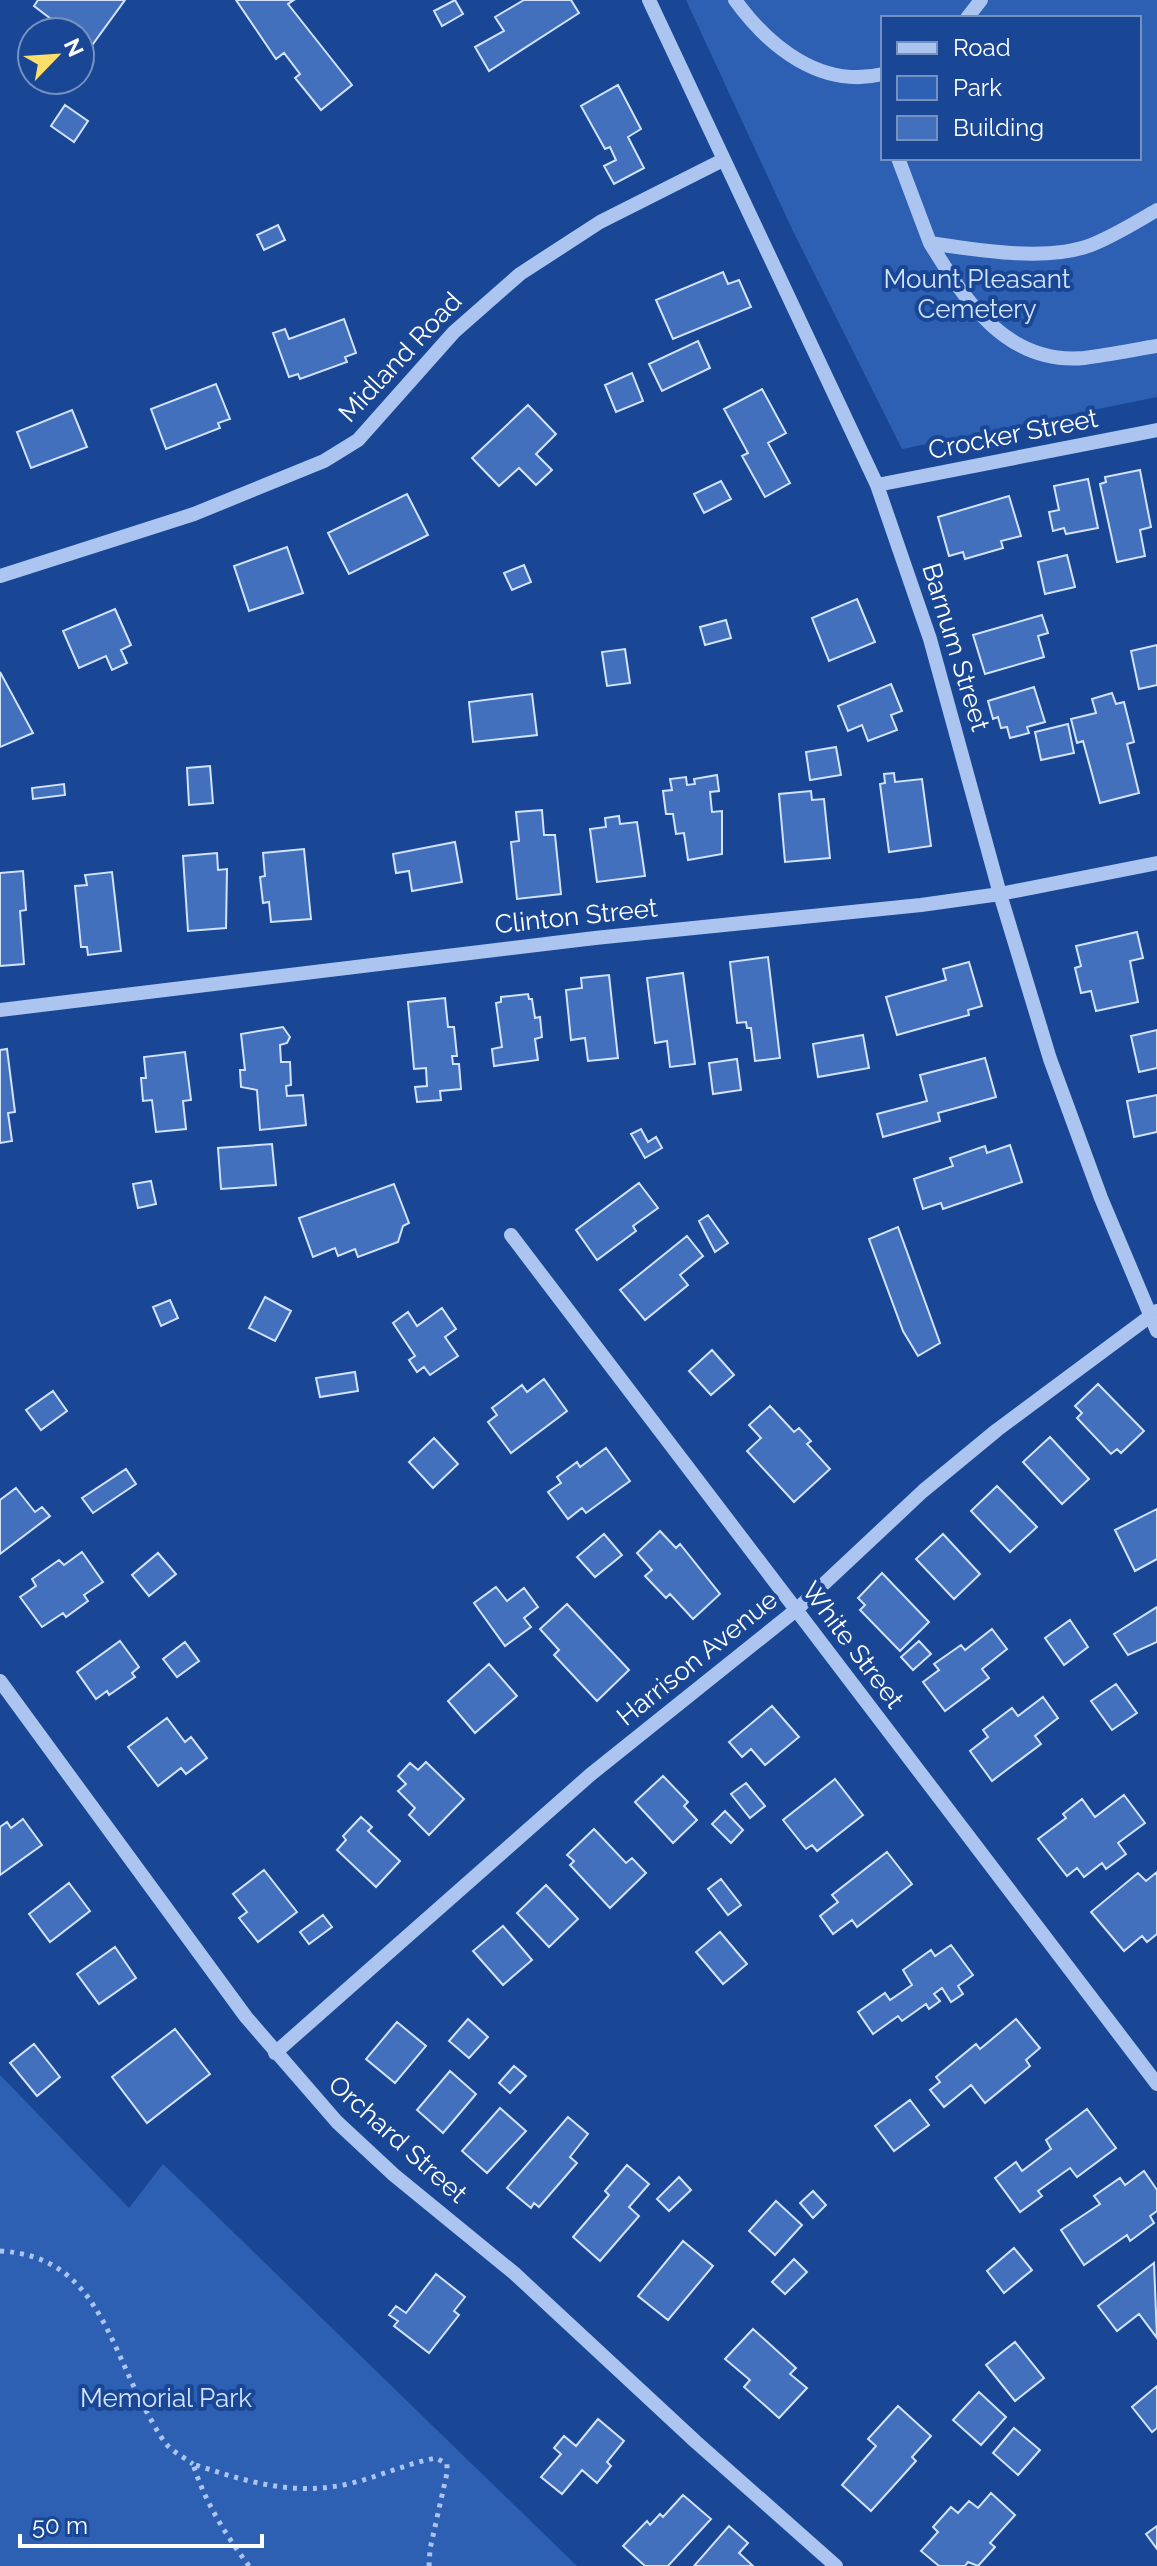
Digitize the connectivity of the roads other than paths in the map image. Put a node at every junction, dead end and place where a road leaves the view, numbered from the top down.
1 (649, 0) edge
2 (735, 0) edge
3 (981, 0) edge
4 (969, 16) edge
5 (881, 75) edge
6 (723, 160) junction
7 (899, 160) edge
8 (1157, 210) edge
9 (930, 243) junction
10 (1157, 346) edge
11 (1157, 430) edge
12 (877, 485) junction
13 (0, 576) edge
14 (1157, 863) edge
15 (1000, 894) junction
16 (0, 1010) edge
17 (511, 1235) dead end
18 (1154, 1312) edge
19 (1157, 1331) edge
20 (796, 1610) junction
21 (0, 1681) edge
22 (275, 2053) junction
23 (1157, 2084) edge
24 (836, 2566) edge

1 - 6 street, Barnum Street
2 - 5 street
3 - 4 street
6 - 12 street, Barnum Street
6 - 13 street, Midland Road
7 - 9 street
8 - 9 street
9 - 10 street
11 - 12 street, Crocker Street
12 - 15 street, Barnum Street
14 - 15 street, Clinton Street
15 - 16 street, Clinton Street
15 - 18 street, Barnum Street
17 - 20 street, White Street
18 - 19 street, Barnum Street
18 - 20 street, Harrison Avenue
20 - 22 street, Harrison Avenue
20 - 23 street, White Street
21 - 22 street, Orchard Street
22 - 24 street, Orchard Street

